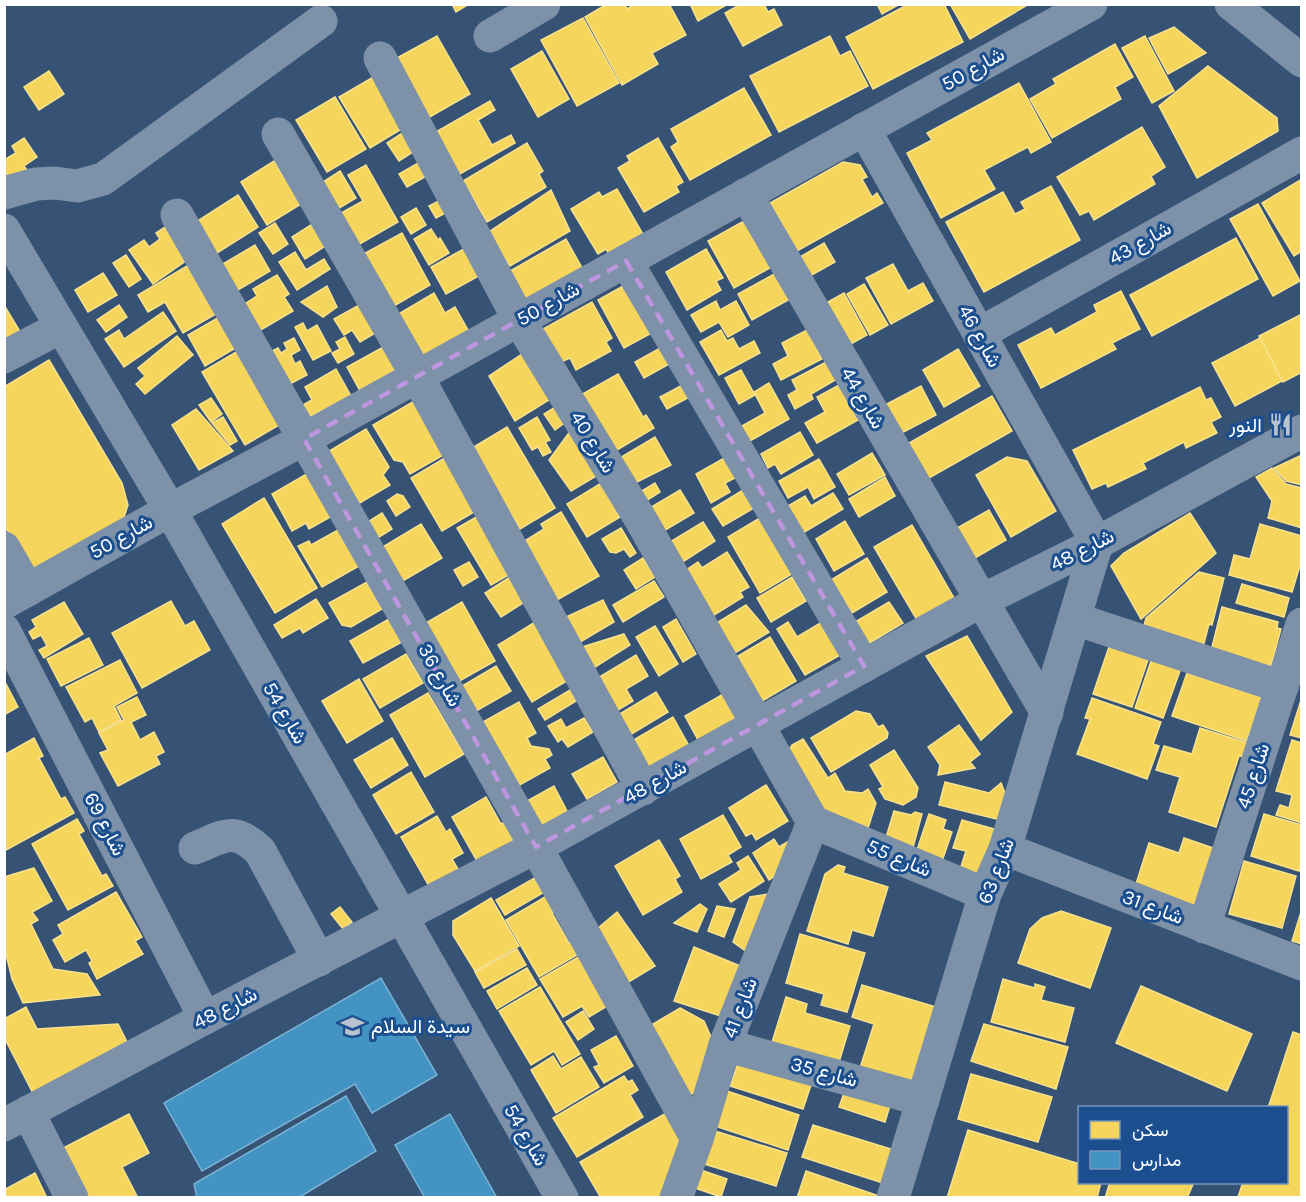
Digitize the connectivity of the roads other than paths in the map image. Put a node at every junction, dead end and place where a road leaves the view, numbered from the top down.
1 (544, 4) edge
2 (1091, 4) edge
3 (1231, 4) edge
4 (321, 21) dead end
5 (490, 36) dead end
6 (380, 58) dead end
7 (1302, 61) edge
8 (864, 129) junction
9 (278, 134) dead end
10 (1302, 153) edge
11 (4, 193) edge
12 (746, 194) junction
13 (177, 215) dead end
14 (4, 230) edge
15 (626, 261) junction
16 (519, 320) junction
17 (61, 327) junction
18 (979, 334) junction
19 (4, 357) edge
20 (417, 376) junction
21 (1302, 431) edge
22 (304, 439) junction
23 (170, 510) junction
24 (1097, 543) junction
25 (4, 548) edge
26 (16, 597) edge
27 (981, 601) junction
28 (1075, 619) junction
29 (1302, 624) edge
30 (4, 630) edge
31 (864, 666) junction
32 (1282, 687) junction
33 (1047, 713) junction
34 (757, 726) junction
35 (644, 789) junction
36 (813, 822) junction
37 (536, 847) junction
38 (195, 848) dead end
39 (1005, 849) junction
40 (986, 894) junction
41 (401, 918) junction
42 (1204, 927) junction
43 (319, 960) junction
44 (1302, 964) edge
45 (205, 1018) junction
46 (725, 1045) junction
47 (923, 1100) junction
48 (16, 1118) edge
49 (697, 1139) junction
50 (72, 1197) edge
51 (562, 1197) edge
52 (676, 1197) edge
53 (893, 1197) edge

1 - 5 street
2 - 8 street, شارع 50
3 - 7 street
4 - 11 street
6 - 16 street, شارع 40
8 - 12 street, شارع 50
8 - 18 street, شارع 46
9 - 20 street
10 - 18 street, شارع 43
12 - 15 street, شارع 50
12 - 27 street, شارع 44
13 - 22 street, شارع 36
14 - 17 street, شارع 54
15 - 16 street, شارع 50
15 - 31 street
16 - 20 street, شارع 50
16 - 34 street, شارع 40
17 - 19 street
17 - 23 street, شارع 54
18 - 24 street, شارع 46
20 - 22 street, شارع 50
20 - 35 street
21 - 24 street, شارع 48
22 - 23 street, شارع 50
22 - 37 street, شارع 36
23 - 26 street, شارع 50
23 - 41 street, شارع 54
24 - 27 street, شارع 48
24 - 28 street, شارع 63
25 - 26 street
27 - 31 street, شارع 48
27 - 33 street
28 - 32 street
28 - 33 street, شارع 63
29 - 32 street, شارع 45
30 - 45 street, شارع 69
31 - 34 street, شارع 48
32 - 42 street, شارع 45
33 - 39 street, شارع 63
34 - 35 street, شارع 48
34 - 36 street, شارع 40
35 - 37 street, شارع 48
36 - 40 street, شارع 55
36 - 46 street, شارع 41
37 - 41 street, شارع 48
37 - 49 street, شارع 36
38 - 43 street
39 - 40 street, شارع 63
39 - 42 street, شارع 31
40 - 47 street, شارع 63
41 - 43 street, شارع 48
41 - 51 street, شارع 54
42 - 44 street, شارع 31
43 - 45 street, شارع 48
45 - 48 street, شارع 48
46 - 47 street, شارع 35
46 - 49 street, شارع 41
47 - 53 street, شارع 63
48 - 50 street
49 - 52 street, شارع 41

